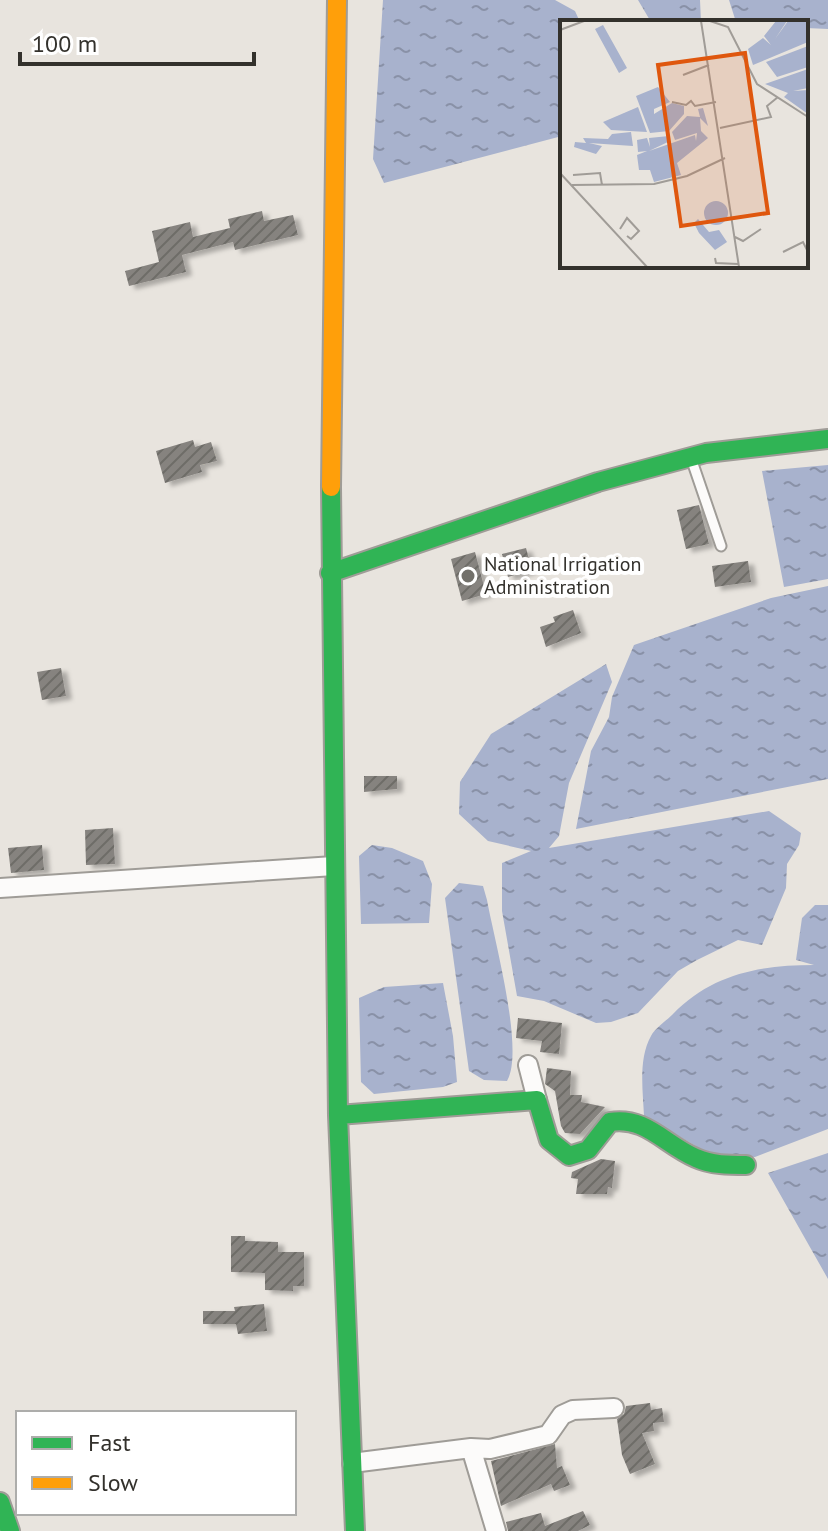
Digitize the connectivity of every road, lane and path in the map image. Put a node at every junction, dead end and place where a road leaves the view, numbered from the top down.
1 (337, 0) edge
2 (828, 439) edge
3 (691, 457) junction
4 (721, 546) dead end
5 (330, 573) junction
6 (334, 866) junction
7 (0, 888) edge
8 (528, 1065) dead end
9 (537, 1100) junction
10 (338, 1115) junction
11 (746, 1165) dead end
12 (614, 1408) dead end
13 (471, 1448) junction
14 (352, 1463) junction
15 (0, 1502) edge
16 (10, 1531) edge
17 (355, 1531) edge
18 (496, 1531) edge

1 - 5 street
2 - 3 street
3 - 4 lane
3 - 5 street
5 - 6 street
6 - 7 street
6 - 10 street
8 - 9 street
9 - 10 street
9 - 11 street
10 - 14 street
12 - 13 street
13 - 14 street
13 - 18 street
14 - 17 street
15 - 16 street

